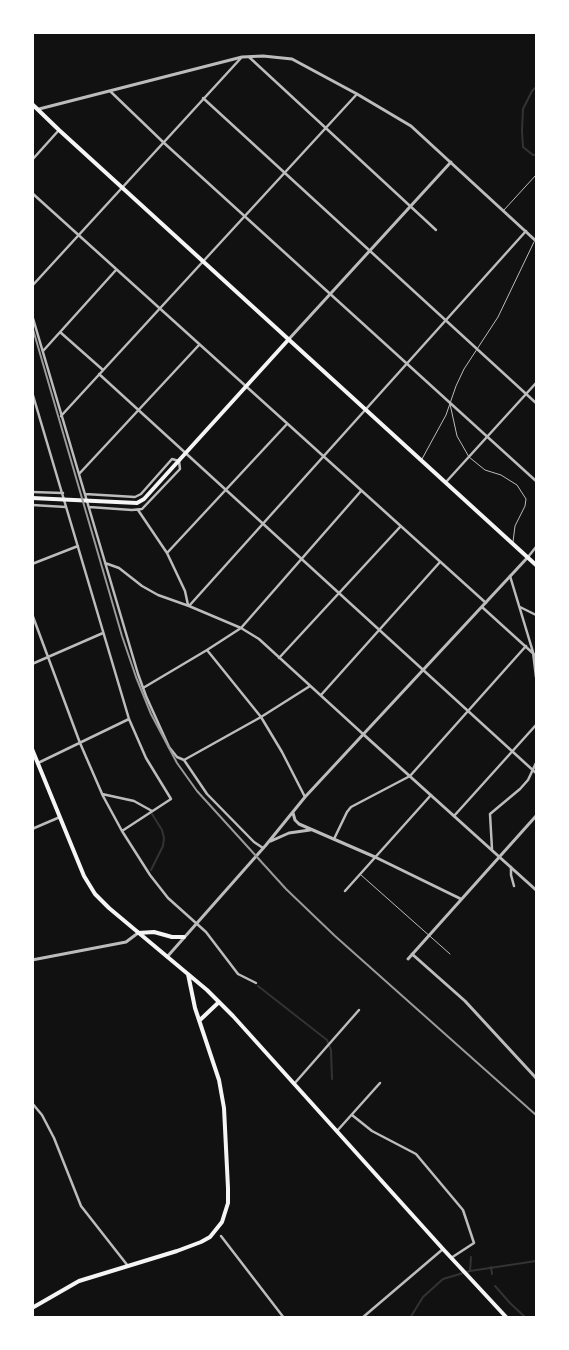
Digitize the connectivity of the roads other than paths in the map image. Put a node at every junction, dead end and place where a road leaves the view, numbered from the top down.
1 (242, 57) junction
2 (249, 57) junction
3 (110, 91) junction
4 (357, 94) junction
5 (203, 98) junction
6 (32, 104) edge
7 (39, 109) junction
8 (32, 111) edge
9 (326, 128) junction
10 (59, 130) junction
11 (163, 142) junction
12 (32, 160) edge
13 (451, 162) junction
14 (284, 172) junction
15 (536, 175) edge
16 (122, 187) junction
17 (32, 193) edge
18 (411, 205) junction
19 (504, 210) junction
20 (245, 215) junction
21 (436, 230) dead end
22 (526, 231) junction
23 (78, 235) junction
24 (536, 240) edge
25 (370, 250) junction
26 (203, 260) junction
27 (116, 270) junction
28 (32, 286) edge
29 (330, 293) junction
30 (159, 309) junction
31 (32, 315) edge
32 (446, 320) junction
33 (60, 332) junction
34 (289, 340) junction
35 (199, 345) junction
36 (477, 349) junction
37 (43, 351) junction
38 (407, 363) junction
39 (103, 370) junction
40 (99, 374) junction
41 (536, 382) edge
42 (246, 387) junction
43 (32, 392) edge
44 (526, 394) junction
45 (450, 402) junction
46 (536, 403) edge
47 (365, 409) junction
48 (139, 410) junction
49 (61, 416) junction
50 (287, 424) junction
51 (488, 436) junction
52 (186, 453) junction
53 (323, 456) junction
54 (469, 457) junction
55 (421, 460) junction
56 (179, 461) junction
57 (79, 474) junction
58 (536, 481) edge
59 (446, 482) junction
60 (226, 490) junction
61 (361, 491) junction
62 (32, 492) edge
63 (63, 494) junction
64 (85, 494) junction
65 (32, 498) edge
66 (32, 505) edge
67 (67, 507) junction
68 (89, 507) junction
69 (138, 510) junction
70 (262, 523) junction
71 (401, 527) junction
72 (513, 543) junction
73 (78, 546) junction
74 (536, 547) edge
75 (167, 553) junction
76 (528, 557) junction
77 (301, 558) junction
78 (440, 562) junction
79 (106, 563) junction
80 (32, 564) edge
81 (536, 564) edge
82 (510, 576) junction
83 (339, 593) junction
84 (486, 603) junction
85 (189, 606) junction
86 (519, 606) junction
87 (482, 607) junction
88 (32, 614) edge
89 (536, 615) edge
90 (241, 628) junction
91 (380, 630) junction
92 (103, 633) junction
93 (526, 646) junction
94 (207, 650) junction
95 (533, 652) junction
96 (536, 656) edge
97 (48, 657) junction
98 (279, 658) junction
99 (32, 664) edge
100 (424, 670) junction
101 (536, 677) edge
102 (310, 686) junction
103 (143, 688) junction
104 (321, 696) junction
105 (468, 710) junction
106 (261, 717) junction
107 (129, 718) junction
108 (536, 725) edge
109 (363, 734) junction
110 (80, 743) junction
111 (32, 750) edge
112 (513, 751) junction
113 (184, 760) junction
114 (38, 763) junction
115 (536, 763) edge
116 (533, 770) junction
117 (536, 772) edge
118 (410, 776) junction
119 (102, 794) junction
120 (431, 795) junction
121 (305, 797) junction
122 (152, 811) junction
123 (292, 812) junction
124 (454, 816) junction
125 (536, 816) edge
126 (60, 818) junction
127 (32, 828) edge
128 (312, 829) junction
129 (122, 831) junction
130 (334, 839) junction
131 (263, 848) junction
132 (492, 850) junction
133 (375, 857) junction
134 (499, 857) junction
135 (511, 867) junction
136 (360, 874) junction
137 (514, 886) dead end
138 (536, 890) edge
139 (345, 891) dead end
140 (461, 899) junction
141 (196, 923) junction
142 (138, 933) junction
143 (429, 935) junction
144 (184, 937) junction
145 (412, 954) junction
146 (450, 954) dead end
147 (167, 957) junction
148 (408, 959) dead end
149 (32, 960) edge
150 (188, 974) junction
151 (256, 983) dead end
152 (219, 1002) junction
153 (359, 1010) dead end
154 (200, 1020) junction
155 (536, 1078) edge
156 (380, 1083) dead end
157 (294, 1084) junction
158 (32, 1103) edge
159 (352, 1115) junction
160 (337, 1131) junction
161 (221, 1236) dead end
162 (443, 1249) junction
163 (452, 1259) junction
164 (128, 1266) junction
165 (32, 1308) edge
166 (284, 1318) edge
167 (362, 1318) edge
168 (507, 1318) edge

1 - 2 street
1 - 3 street
1 - 5 street
2 - 4 street
2 - 9 street
3 - 7 street
3 - 11 street
4 - 9 street
4 - 13 street
5 - 11 street
5 - 14 street
6 - 7 main road
7 - 8 street
7 - 10 main road
9 - 14 street
9 - 18 street
10 - 12 street
10 - 16 main road
11 - 16 street
11 - 20 street
13 - 18 street
13 - 19 street
14 - 20 street
14 - 25 street
15 - 19 lane
16 - 23 street
16 - 26 main road
17 - 23 street
18 - 21 street
18 - 25 street
19 - 22 street
20 - 26 street
20 - 29 street
22 - 24 street
22 - 32 street
23 - 27 street
23 - 28 street
24 - 36 lane
25 - 29 street
25 - 32 street
26 - 30 street
26 - 34 main road
27 - 30 street
27 - 33 street
29 - 34 street
29 - 38 street
30 - 35 street
30 - 39 street
31 - 37 street
32 - 36 street
32 - 38 street
33 - 37 street
33 - 39 street
34 - 42 main road
34 - 47 main road
35 - 42 street
35 - 48 street
36 - 44 street
36 - 45 lane
37 - 49 street
38 - 45 street
38 - 47 street
39 - 40 street
40 - 48 street
40 - 49 street
41 - 44 street
42 - 50 street
42 - 52 main road
43 - 63 street
44 - 46 street
44 - 51 street
45 - 51 street
45 - 54 lane
45 - 55 lane
47 - 53 street
47 - 55 main road
48 - 52 street
48 - 57 street
49 - 57 street
50 - 53 street
50 - 60 street
51 - 54 street
51 - 58 street
52 - 56 main road
52 - 60 street
53 - 61 street
53 - 70 street
54 - 59 street
54 - 72 lane
55 - 59 main road
56 - 64 street
56 - 65 main road
56 - 69 street
57 - 64 street
59 - 72 main road
60 - 70 street
60 - 75 street
61 - 71 street
61 - 77 street
62 - 63 street
63 - 67 street
64 - 68 street
66 - 67 street
67 - 73 street
68 - 69 street
68 - 79 street
69 - 75 street
70 - 77 street
70 - 85 street
71 - 78 street
71 - 83 street
72 - 76 main road
73 - 80 street
73 - 92 street
74 - 76 street
75 - 85 street
76 - 81 main road
76 - 82 street
77 - 83 street
77 - 90 street
78 - 84 street
78 - 91 street
79 - 85 street
79 - 103 street
82 - 84 street
82 - 86 street
83 - 91 street
83 - 98 street
84 - 87 street
85 - 90 street
86 - 89 street
86 - 95 street
87 - 93 street
87 - 100 street
88 - 97 street
90 - 94 street
90 - 98 street
91 - 100 street
91 - 104 street
92 - 97 street
92 - 107 street
93 - 95 street
93 - 105 street
94 - 103 street
94 - 106 street
95 - 96 street
95 - 101 street
97 - 99 street
97 - 110 street
98 - 102 street
100 - 105 street
100 - 109 street
102 - 104 street
102 - 106 street
103 - 113 street
104 - 109 street
105 - 112 street
105 - 118 street
106 - 113 street
106 - 121 street
107 - 110 street
107 - 122 street
108 - 112 street
109 - 118 street
109 - 121 street
110 - 114 street
110 - 119 street
111 - 114 main road
112 - 116 street
112 - 124 street
113 - 131 street
114 - 126 main road
115 - 116 street
116 - 117 street
116 - 132 street
118 - 120 street
118 - 130 street
119 - 122 street
119 - 129 street
120 - 124 street
120 - 133 street
121 - 123 street
122 - 129 street
123 - 128 street
123 - 131 street
124 - 132 street
125 - 134 street
126 - 127 street
126 - 142 main road
128 - 130 street
128 - 131 street
129 - 141 street
130 - 133 street
131 - 141 street
132 - 134 street
133 - 136 street
133 - 140 street
134 - 135 street
134 - 140 street
135 - 137 street
135 - 138 street
136 - 139 street
136 - 143 lane
140 - 143 street
141 - 144 street
141 - 151 street
142 - 144 main road
142 - 147 main road
142 - 149 street
143 - 145 street
143 - 146 lane
144 - 147 street
145 - 148 street
145 - 155 street
147 - 150 main road
150 - 152 main road
150 - 154 main road
152 - 154 main road
152 - 157 main road
153 - 157 street
154 - 164 main road
156 - 159 street
157 - 160 main road
158 - 164 street
159 - 160 street
159 - 163 street
160 - 162 main road
161 - 166 street
162 - 163 main road
162 - 167 street
163 - 168 main road
164 - 165 main road

